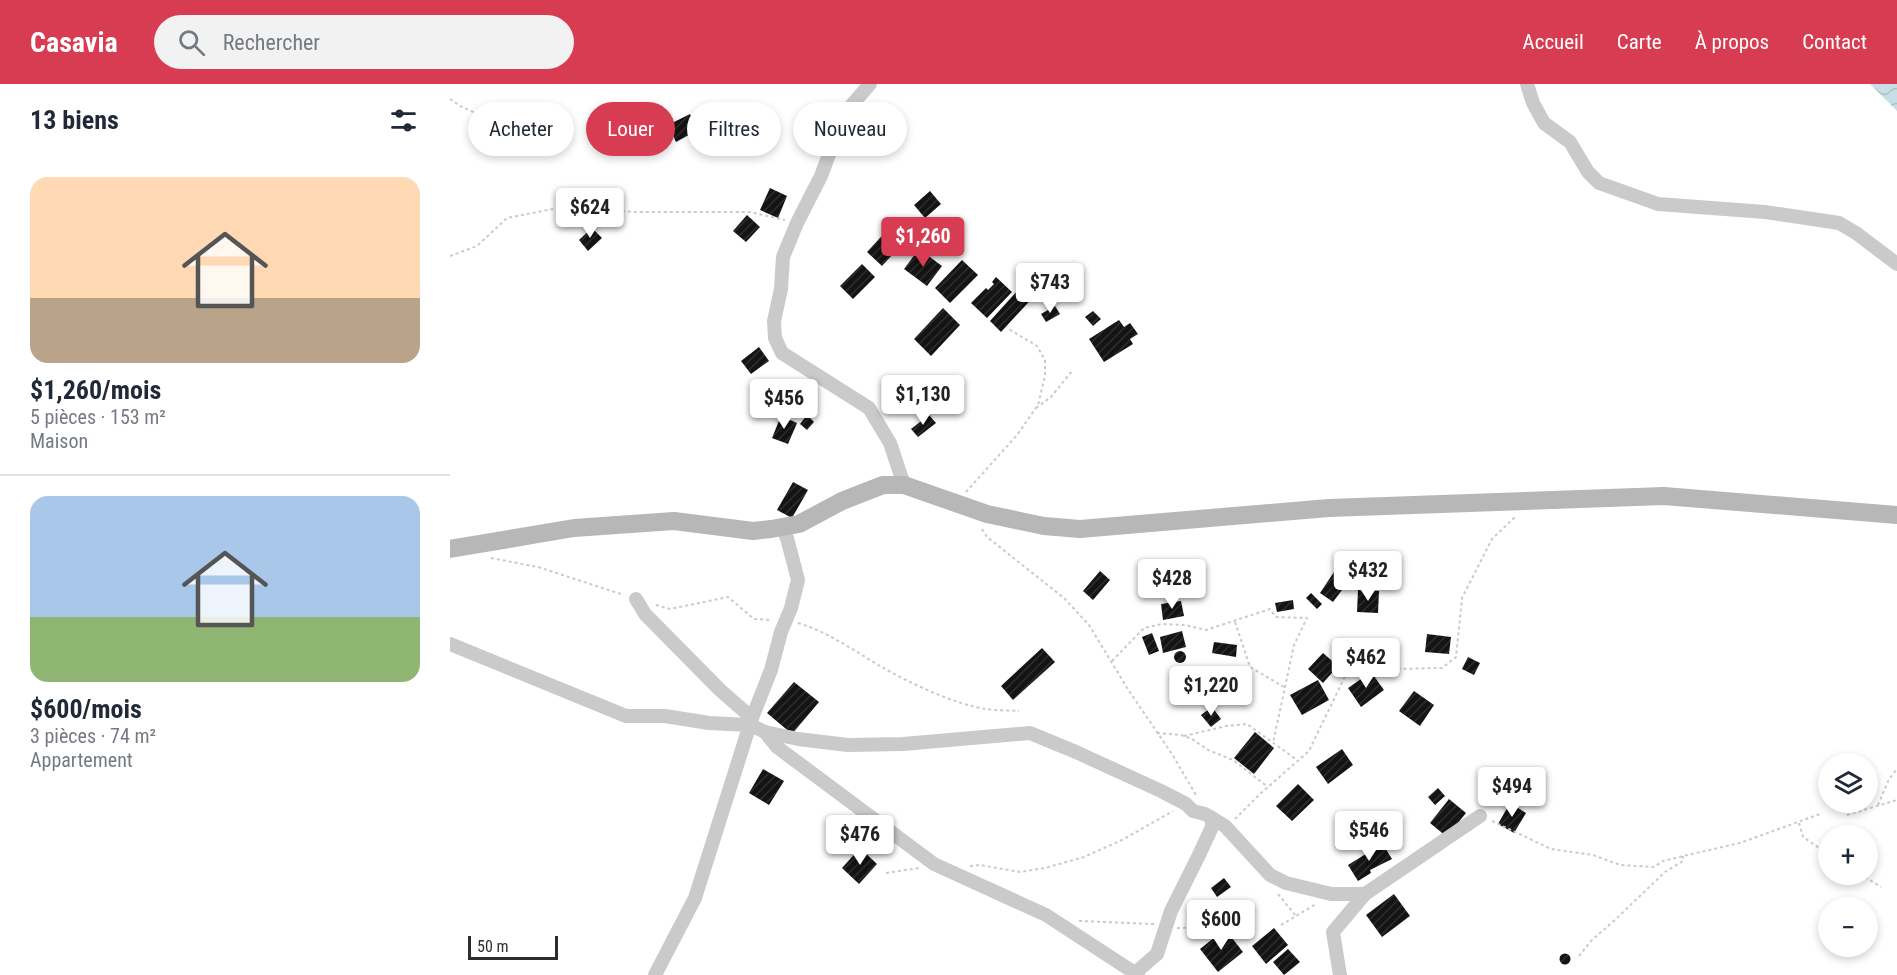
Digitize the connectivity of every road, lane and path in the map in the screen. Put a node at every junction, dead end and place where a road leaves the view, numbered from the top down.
1 (870, 84) edge
2 (1527, 84) edge
3 (450, 99) edge
4 (468, 108) edge
5 (797, 223) junction
6 (450, 256) edge
7 (1897, 264) edge
8 (1006, 328) dead end
9 (1072, 371) dead end
10 (1034, 410) junction
11 (903, 485) junction
12 (1531, 501) junction
13 (961, 505) junction
14 (1897, 515) edge
15 (782, 528) junction
16 (450, 549) edge
17 (484, 556) dead end
18 (636, 599) junction
19 (787, 620) junction
20 (1235, 622) junction
21 (450, 644) edge
22 (1112, 661) junction
23 (1284, 687) junction
24 (1019, 711) dead end
25 (751, 721) junction
26 (765, 732) junction
27 (1157, 733) junction
28 (1184, 736) junction
29 (1273, 743) junction
30 (1297, 760) junction
31 (1897, 769) edge
32 (1268, 787) junction
33 (1897, 800) edge
34 (851, 803) junction
35 (1186, 804) junction
36 (1878, 805) joint
37 (1853, 813) edge
38 (1820, 814) dead end
39 (1847, 815) dead end
40 (1208, 816) junction
41 (1480, 816) joint
42 (1799, 823) junction
43 (1225, 826) junction
44 (1818, 847) edge
45 (848, 854) dead end
46 (1683, 856) junction
47 (934, 864) junction
48 (968, 866) dead end
49 (886, 873) dead end
50 (1270, 875) junction
51 (1878, 885) edge
52 (1881, 887) dead end
53 (1331, 894) junction
54 (1365, 894) junction
55 (1296, 916) junction
56 (1055, 920) junction
57 (1281, 925) dead end
58 (1165, 927) junction
59 (1239, 933) dead end
60 (1579, 956) dead end
61 (1136, 974) edge
62 (655, 975) edge
63 (1340, 975) edge

1 - 5 street
2 - 7 street
3 - 4 path
5 - 6 path
5 - 11 street
8 - 10 path
9 - 10 path
10 - 13 path
11 - 13 street
11 - 15 street
12 - 13 street
12 - 14 street
12 - 30 path
13 - 22 path
15 - 16 street
15 - 19 street
17 - 18 path
18 - 19 path
18 - 25 street
19 - 24 path
19 - 25 street
20 - 22 path
20 - 23 path
20 - 23 path
21 - 25 street
22 - 27 path
23 - 29 path
25 - 26 street
25 - 62 street
26 - 34 street
26 - 35 street
27 - 28 path
27 - 40 path
28 - 29 path
28 - 32 path
29 - 30 path
30 - 32 path
31 - 36 path
32 - 43 path
33 - 36 path
34 - 45 path
34 - 47 street
35 - 40 street
35 - 48 path
37 - 39 path
38 - 42 path
40 - 43 street
40 - 58 street
41 - 46 path
41 - 54 street
42 - 44 path
42 - 46 path
43 - 50 street
46 - 60 path
47 - 49 path
47 - 56 street
50 - 53 street
50 - 55 path
51 - 52 path
53 - 54 street
53 - 55 path
54 - 63 street
55 - 57 path
56 - 58 path
56 - 61 street
58 - 59 path
58 - 61 street

